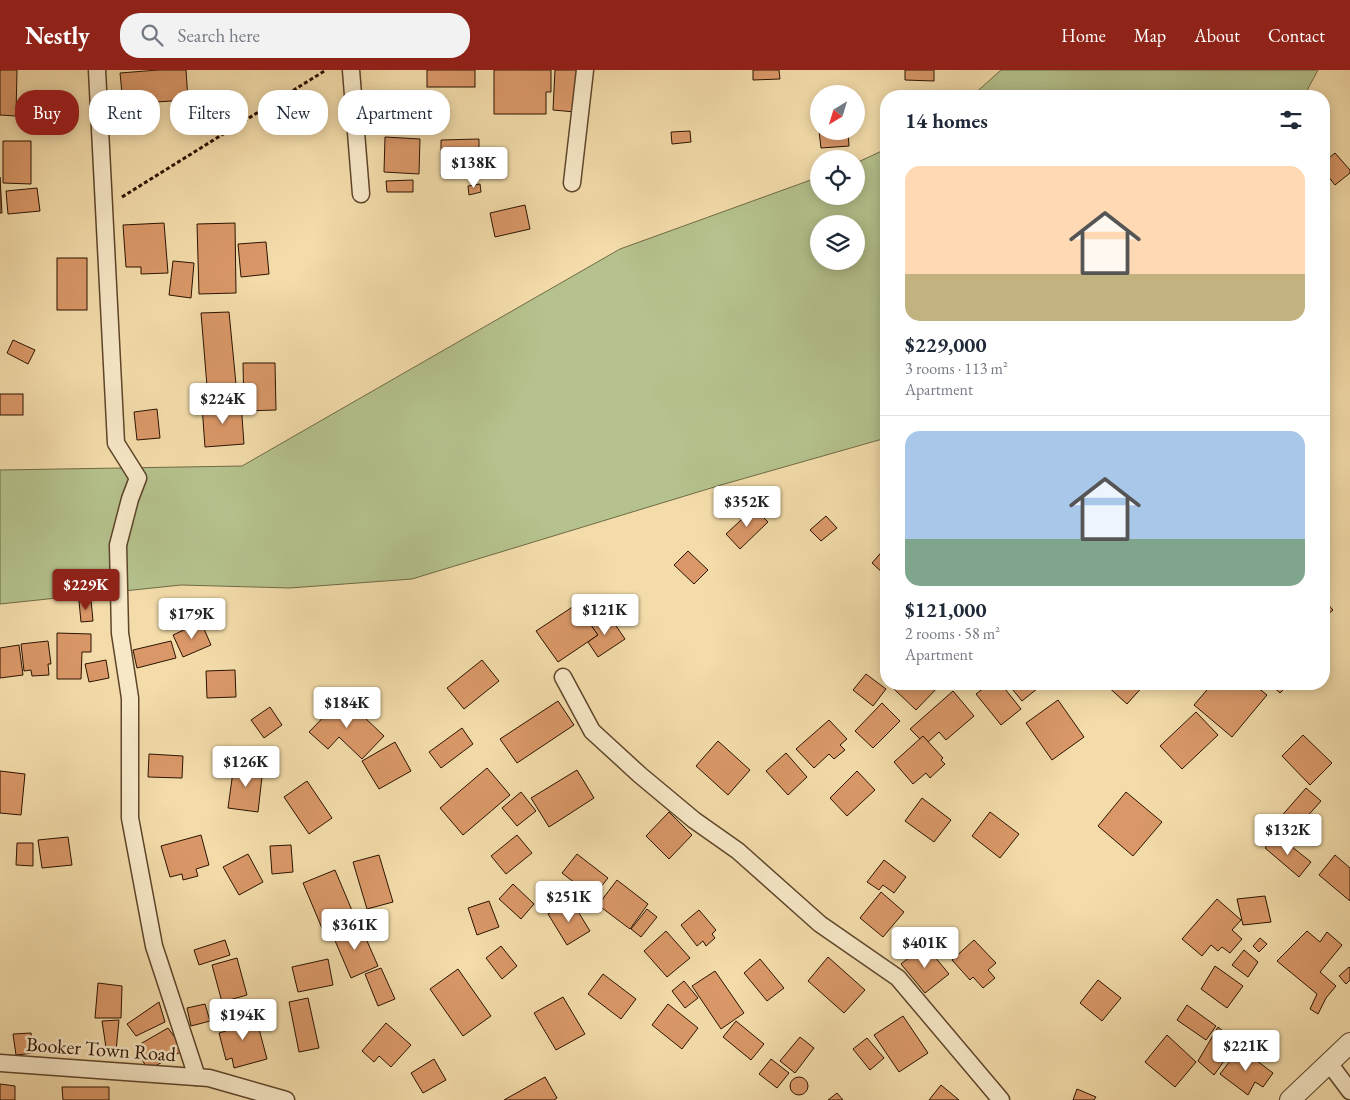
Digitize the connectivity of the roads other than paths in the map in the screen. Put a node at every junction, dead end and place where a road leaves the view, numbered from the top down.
1 (97, 70) edge
2 (351, 70) edge
3 (585, 70) edge
4 (572, 183) dead end
5 (361, 194) dead end
6 (563, 677) dead end
7 (1350, 1043) edge
8 (0, 1063) edge
9 (1329, 1063) junction
10 (197, 1077) junction
11 (1350, 1091) edge
12 (286, 1100) edge
13 (1001, 1100) edge
14 (1290, 1100) edge

1 - 10 street
2 - 5 street
3 - 4 street
6 - 13 street
7 - 9 street
8 - 10 street, Booker Town Road
9 - 11 street
9 - 14 street
10 - 12 street, Booker Town Road

